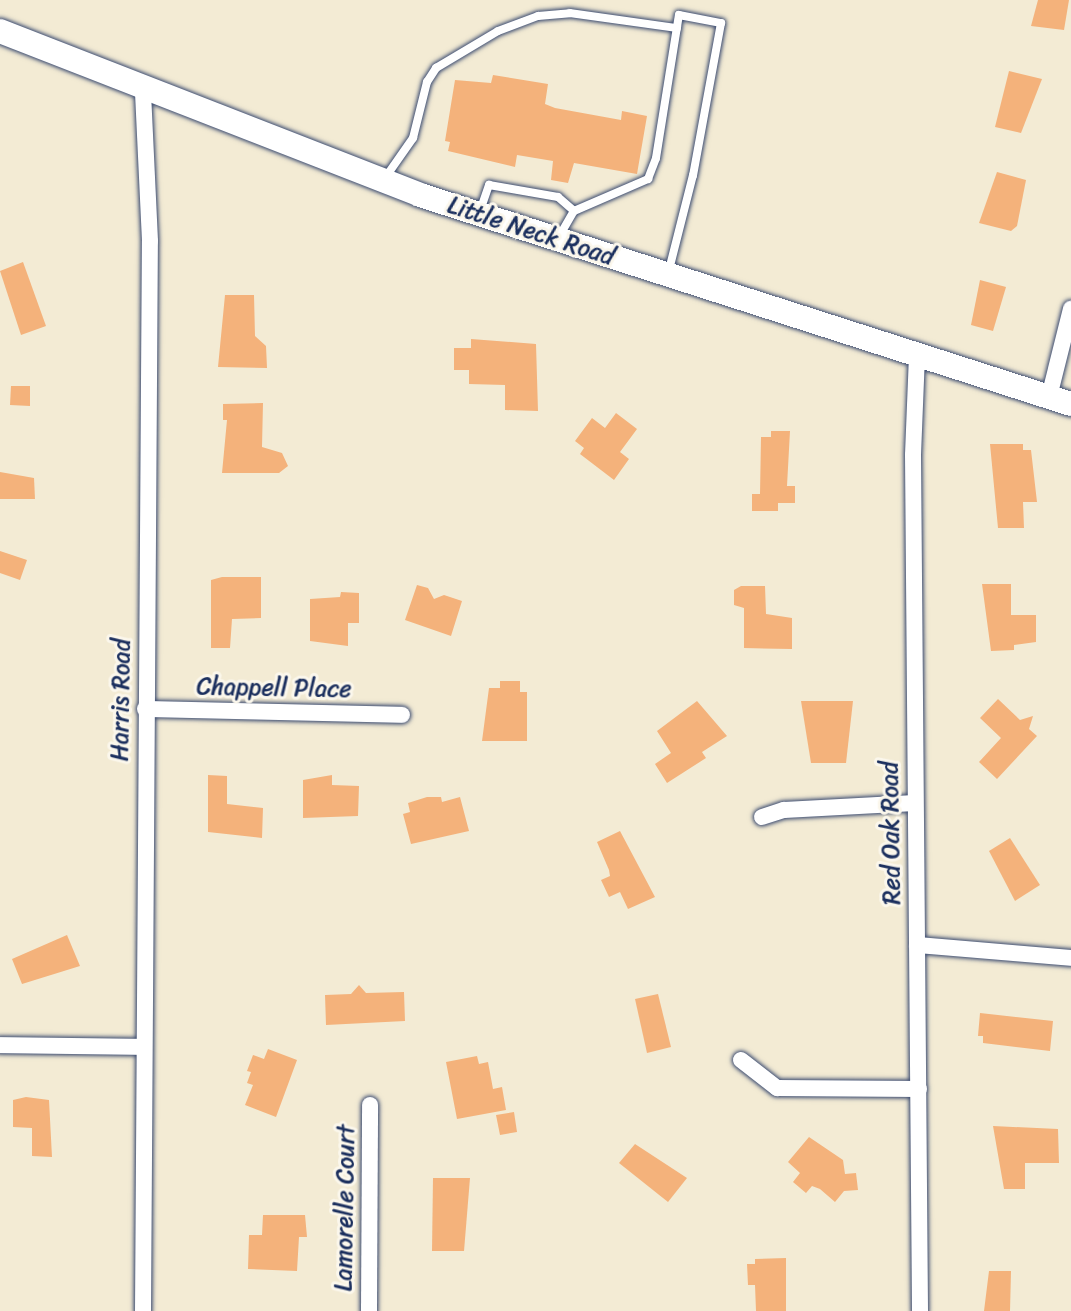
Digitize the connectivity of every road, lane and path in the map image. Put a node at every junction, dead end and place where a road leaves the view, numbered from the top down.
1 (677, 28) junction
2 (0, 31) edge
3 (143, 90) junction
4 (382, 182) junction
5 (574, 211) junction
6 (479, 214) junction
7 (558, 240) junction
8 (667, 275) junction
9 (1071, 309) edge
10 (917, 355) junction
11 (1060, 401) edge
12 (145, 709) junction
13 (402, 715) dead end
14 (915, 803) junction
15 (762, 817) dead end
16 (917, 945) junction
17 (1071, 958) edge
18 (0, 1045) edge
19 (144, 1047) junction
20 (741, 1060) dead end
21 (919, 1089) junction
22 (370, 1105) dead end
23 (143, 1311) edge
24 (369, 1311) edge
25 (920, 1311) edge

1 - 4 lane
1 - 5 lane
1 - 8 lane
2 - 3 street, Little Neck Road
3 - 4 street, Little Neck Road
3 - 12 street, Harris Road
4 - 6 street, Little Neck Road
5 - 6 lane
5 - 7 lane
6 - 7 street, Little Neck Road
7 - 8 street, Little Neck Road
8 - 10 street, Little Neck Road
9 - 11 street
10 - 11 street, Little Neck Road
10 - 14 street, Red Oak Road
12 - 13 street, Chappell Place
12 - 19 street, Harris Road
14 - 15 street
14 - 16 street, Red Oak Road
16 - 17 street
16 - 21 street, Red Oak Road
18 - 19 street
19 - 23 street, Harris Road
20 - 21 street
21 - 25 street, Red Oak Road
22 - 24 street, Lamorelle Court

